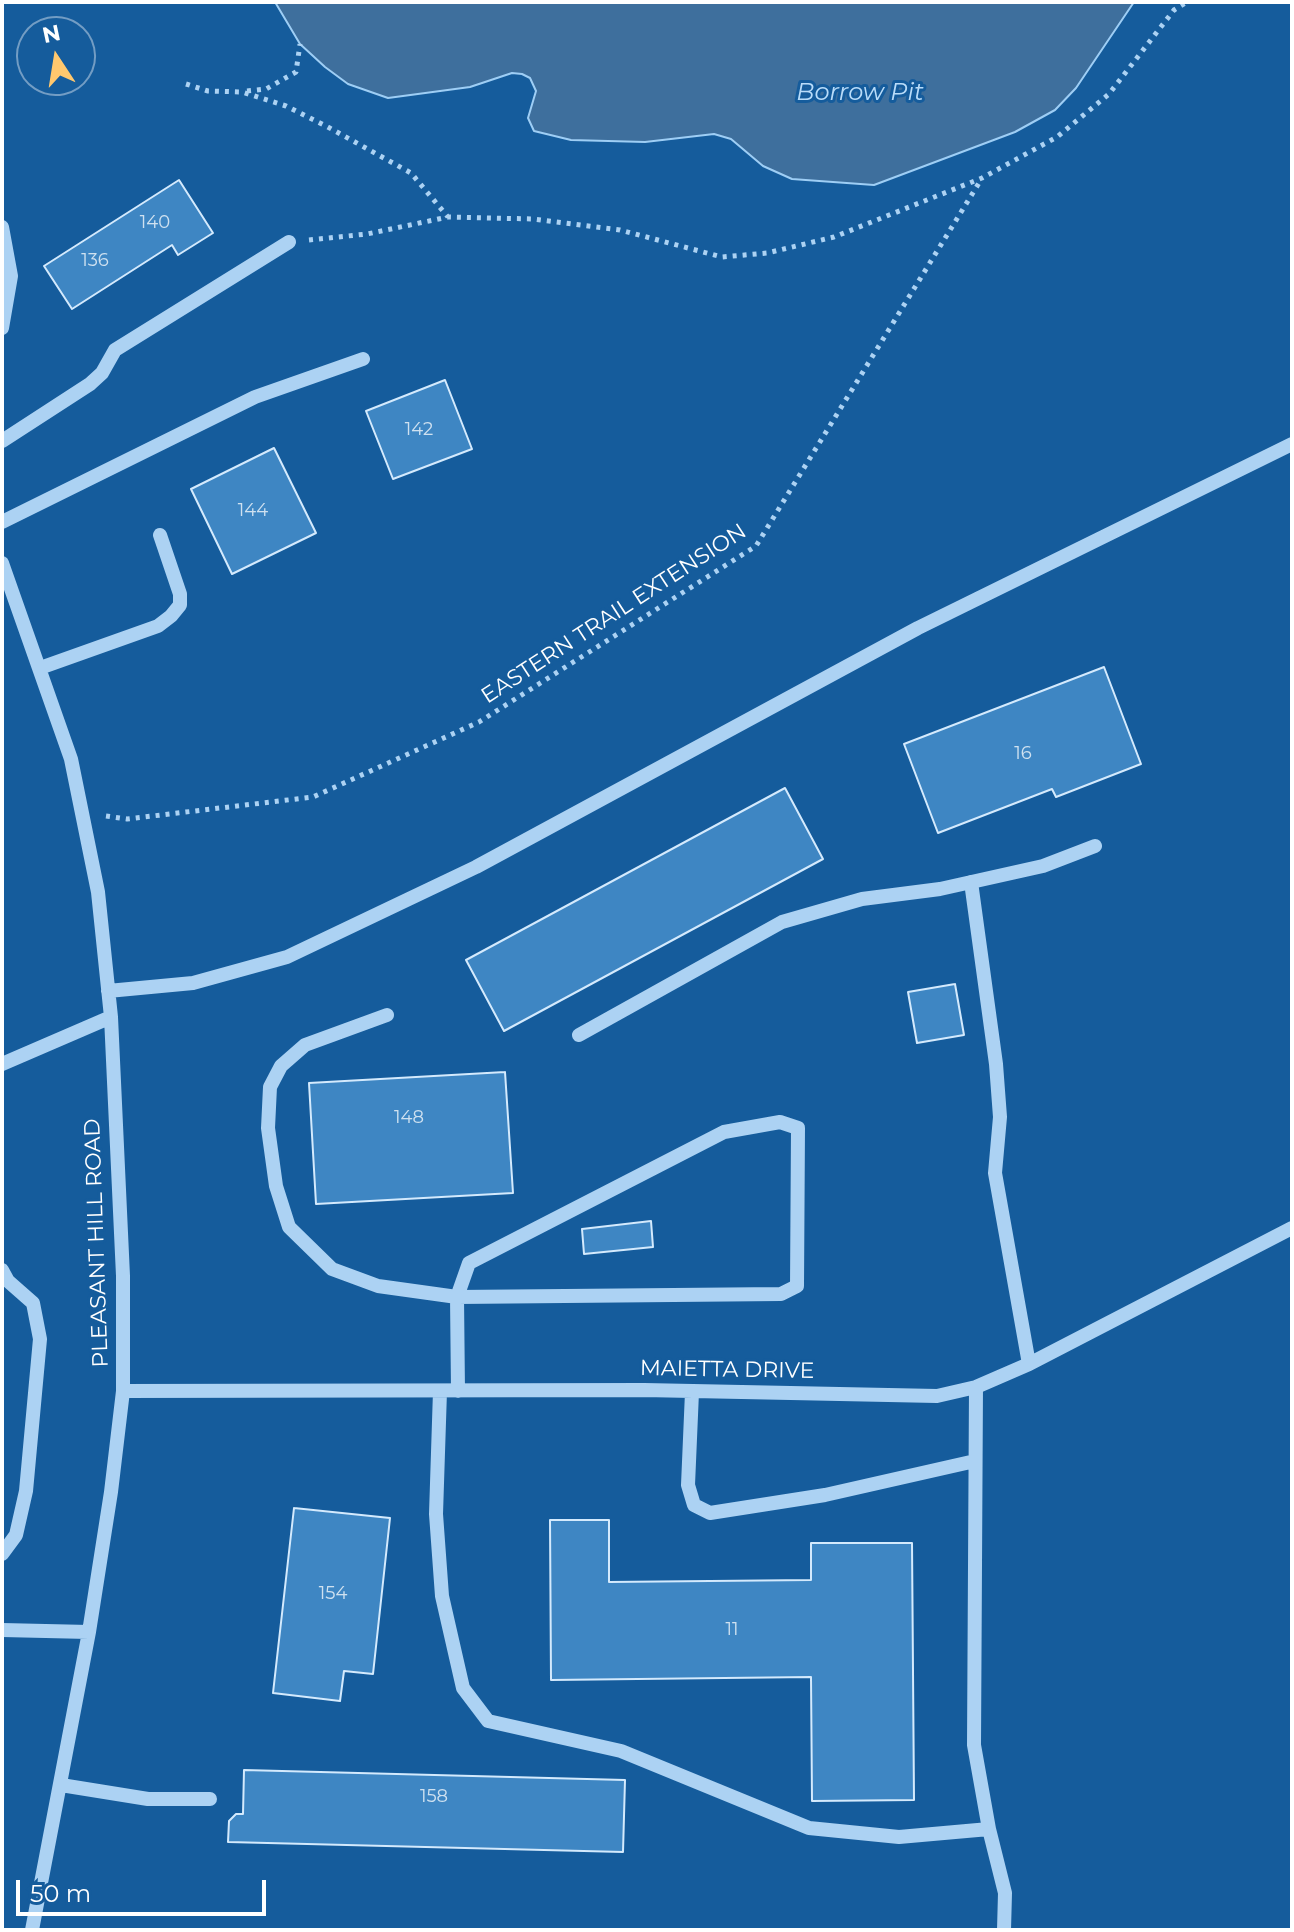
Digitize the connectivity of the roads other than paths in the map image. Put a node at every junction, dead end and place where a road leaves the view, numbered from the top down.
1 (2, 227) edge
2 (289, 242) road end
3 (2, 328) edge
4 (363, 359) dead end
5 (2, 441) edge
6 (1292, 444) edge
7 (2, 522) edge
8 (160, 535) dead end
9 (2, 563) edge
10 (40, 668) junction
11 (1095, 846) dead end
12 (971, 882) junction
13 (108, 991) junction
14 (387, 1015) dead end
15 (111, 1017) junction
16 (579, 1035) dead end
17 (2, 1064) edge
18 (1292, 1228) edge
19 (2, 1270) edge
20 (457, 1297) junction
21 (1029, 1364) junction
22 (976, 1387) junction
23 (123, 1391) junction
24 (440, 1391) junction
25 (458, 1391) junction
26 (692, 1392) junction
27 (975, 1461) junction
28 (2, 1554) edge
29 (2, 1630) edge
30 (89, 1632) junction
31 (61, 1785) junction
32 (210, 1799) dead end
33 (989, 1829) junction
34 (32, 1930) edge
35 (1004, 1930) edge

1 - 3 street
2 - 5 street
4 - 7 street
6 - 13 street
8 - 10 street
9 - 10 street, PLEASANT HILL ROAD
10 - 13 street, PLEASANT HILL ROAD
11 - 12 street
12 - 16 street
12 - 21 street
13 - 15 street, PLEASANT HILL ROAD
14 - 20 street
15 - 17 street
15 - 23 street, PLEASANT HILL ROAD
18 - 21 street, MAIETTA DRIVE
19 - 28 street
20 - 20 street
20 - 25 street
21 - 22 street, MAIETTA DRIVE
22 - 26 street, MAIETTA DRIVE
22 - 27 street
23 - 24 street, MAIETTA DRIVE
23 - 30 street, PLEASANT HILL ROAD
24 - 25 street, MAIETTA DRIVE
24 - 33 street
25 - 26 street, MAIETTA DRIVE
26 - 27 street
27 - 33 street
29 - 30 street
30 - 31 street, PLEASANT HILL ROAD
31 - 32 street
31 - 34 street, PLEASANT HILL ROAD
33 - 35 street

